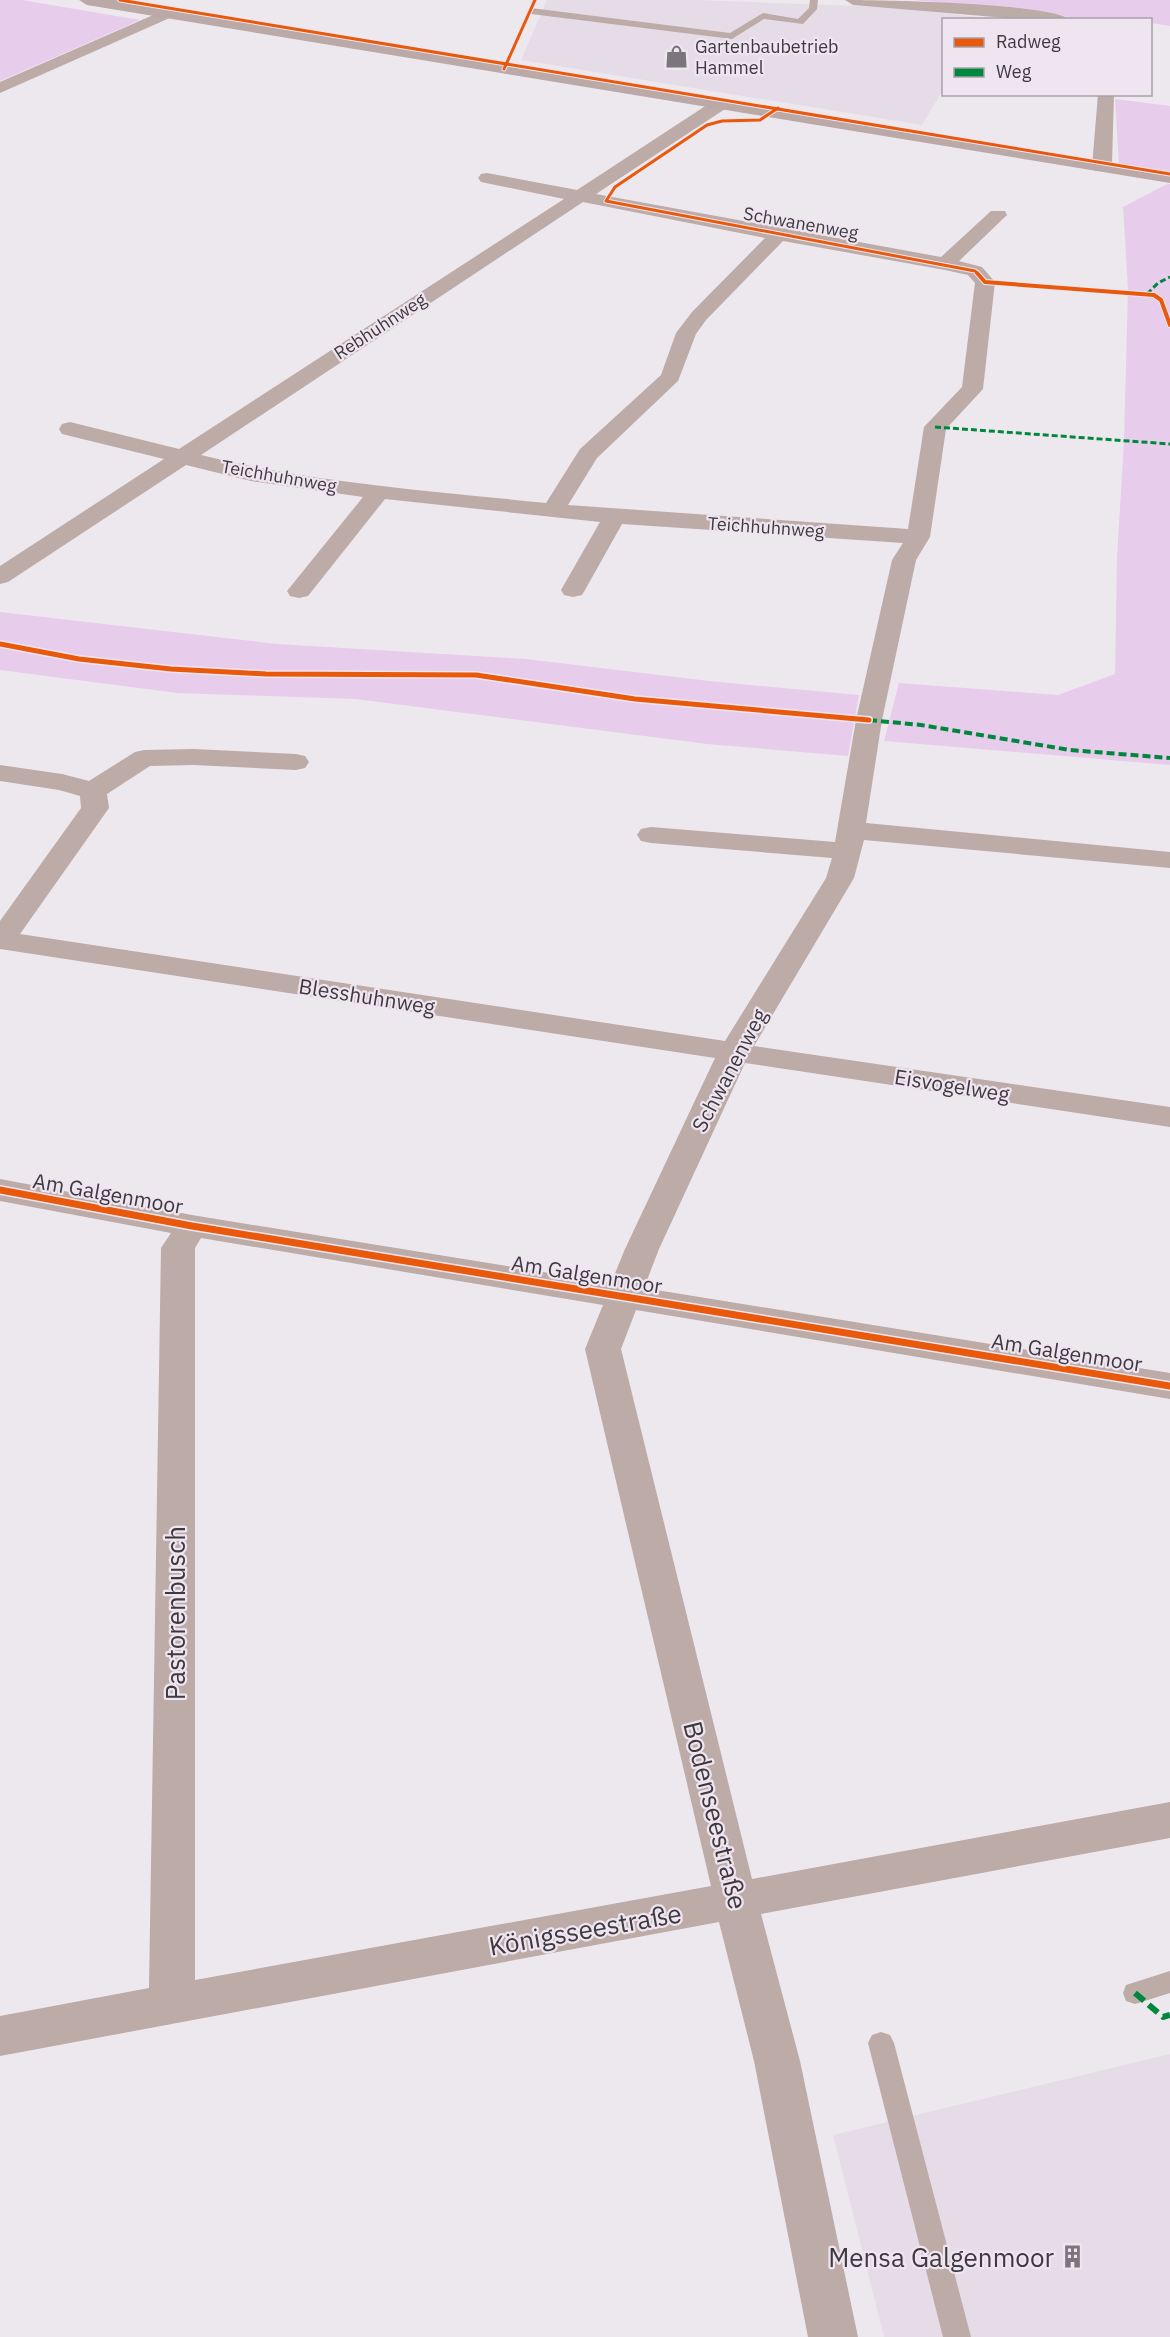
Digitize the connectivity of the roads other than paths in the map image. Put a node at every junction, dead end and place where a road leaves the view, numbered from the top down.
1 (87, 0) edge
2 (814, 0) edge
3 (853, 0) edge
4 (531, 11) dead end
5 (167, 14) junction
6 (1050, 18) edge
7 (0, 88) edge
8 (1106, 96) edge
9 (719, 105) junction
10 (1101, 167) junction
11 (487, 178) dead end
12 (1170, 178) edge
13 (580, 196) junction
14 (998, 215) dead end
15 (779, 235) junction
16 (945, 264) junction
17 (70, 429) dead end
18 (180, 457) junction
19 (379, 492) junction
20 (553, 510) junction
21 (615, 517) junction
22 (918, 537) junction
23 (0, 577) edge
24 (573, 590) dead end
25 (299, 591) dead end
26 (296, 762) dead end
27 (0, 773) edge
28 (93, 791) junction
29 (651, 835) dead end
30 (849, 840) junction
31 (1170, 860) edge
32 (0, 940) edge
33 (734, 1052) junction
34 (1170, 1116) edge
35 (0, 1190) edge
36 (192, 1226) junction
37 (622, 1296) junction
38 (1170, 1386) edge
39 (1170, 1820) edge
40 (736, 1902) junction
41 (1170, 1982) edge
42 (1135, 1993) dead end
43 (172, 2005) junction
44 (0, 2036) edge
45 (881, 2043) dead end
46 (834, 2337) edge
47 (957, 2337) edge

1 - 5 main road
2 - 4 lane
3 - 6 street
5 - 7 street
5 - 9 main road
8 - 10 street
9 - 10 main road
9 - 13 street, Rebhuhnweg
10 - 12 main road
11 - 13 street
13 - 15 street, Schwanenweg
13 - 18 street, Rebhuhnweg
14 - 16 street
15 - 16 street, Schwanenweg
15 - 20 street
16 - 22 street, Schwanenweg
17 - 18 street
18 - 19 street, Teichhuhnweg
18 - 23 street, Rebhuhnweg
19 - 20 street, Teichhuhnweg
19 - 25 street, Teichhuhnweg
20 - 21 street, Teichhuhnweg
21 - 22 street, Teichhuhnweg
21 - 24 street
22 - 30 street, Schwanenweg
26 - 28 street
27 - 28 street
28 - 32 street, Blesshuhnweg
29 - 30 street
30 - 31 street
30 - 33 street, Schwanenweg
32 - 33 street, Blesshuhnweg
33 - 34 street, Eisvogelweg
33 - 37 street, Schwanenweg
35 - 36 street, Am Galgenmoor
36 - 37 street, Am Galgenmoor
36 - 43 street, Pastorenbusch
37 - 38 street, Am Galgenmoor
37 - 40 street, Bodenseestraße
39 - 40 street, Königsseestraße
40 - 43 street, Königsseestraße
40 - 46 street, Bodenseestraße
41 - 42 lane
43 - 44 street, Königsseestraße
45 - 47 lane

